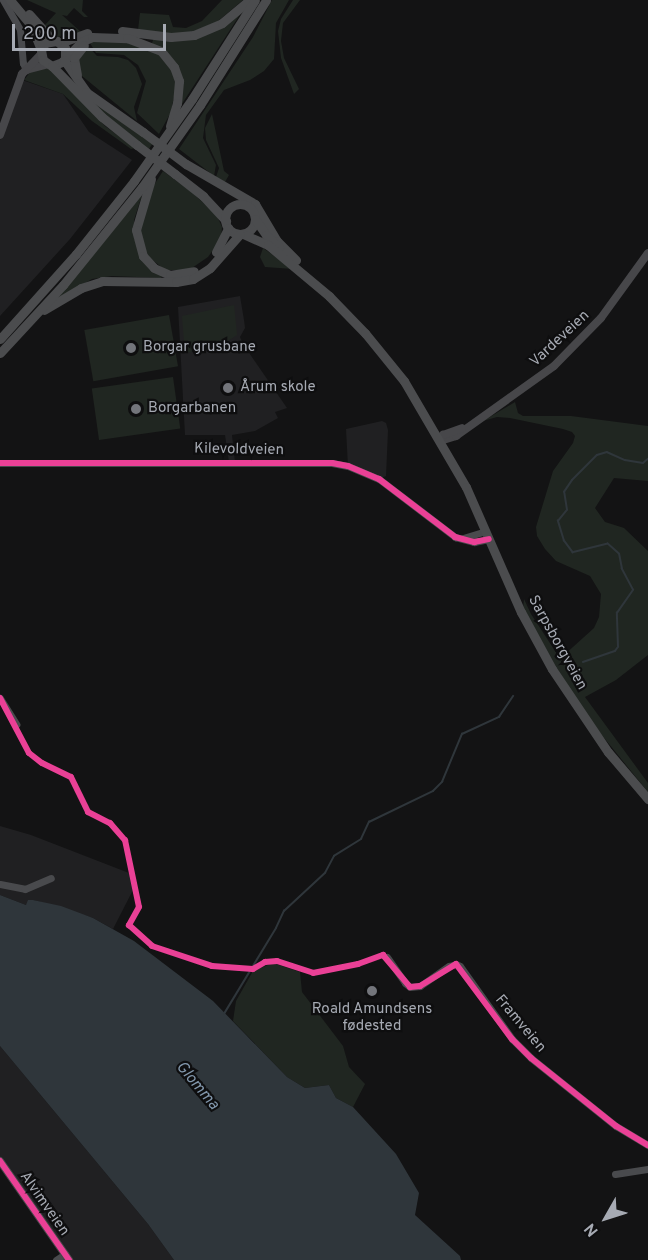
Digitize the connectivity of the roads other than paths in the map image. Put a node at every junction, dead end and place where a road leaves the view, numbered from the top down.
1 (3, 0) edge
2 (10, 0) edge
3 (15, 0) edge
4 (249, 0) edge
5 (255, 0) edge
6 (266, 0) edge
7 (99, 36) junction
8 (57, 42) junction
9 (41, 52) junction
10 (64, 58) junction
11 (50, 65) junction
12 (26, 70) junction
13 (86, 92) junction
14 (0, 135) edge
15 (166, 136) junction
16 (186, 164) junction
17 (155, 169) junction
18 (241, 205) junction
19 (255, 219) junction
20 (227, 224) junction
21 (242, 234) junction
22 (648, 253) edge
23 (296, 260) junction
24 (33, 318) junction
25 (0, 339) edge
26 (0, 353) edge
27 (443, 439) junction
28 (0, 463) edge
29 (488, 535) junction
30 (0, 698) edge
31 (15, 724) dead end
32 (648, 798) edge
33 (51, 878) dead end
34 (0, 884) edge
35 (387, 957) dead end
36 (648, 1145) edge
37 (0, 1161) edge
38 (648, 1169) edge
39 (615, 1174) dead end
40 (67, 1257) edge
41 (56, 1260) edge

1 - 12 street
2 - 9 highway
3 - 8 highway
4 - 8 highway
5 - 15 highway
6 - 17 highway
7 - 10 highway
7 - 13 highway
7 - 15 highway
8 - 9 highway
8 - 10 highway
9 - 11 highway
9 - 12 main road
10 - 11 highway
10 - 13 highway
11 - 12 main road
11 - 20 highway, bridge
12 - 14 main road
13 - 16 highway, bridge
15 - 25 highway
16 - 18 highway
16 - 23 highway
17 - 20 highway
17 - 24 highway
18 - 19 highway
18 - 20 highway
19 - 21 highway
19 - 23 highway, Sarpsborgveien
20 - 21 highway
21 - 24 highway
21 - 27 highway, Sarpsborgveien
22 - 27 main road, Vardeveien
23 - 27 highway, Sarpsborgveien
24 - 26 highway
27 - 29 highway, Sarpsborgveien
28 - 29 street, Kilevoldveien
29 - 32 highway, Sarpsborgveien
30 - 31 street
33 - 34 street
35 - 36 street, Framveien
37 - 40 main road, Alvimveien
38 - 39 street
40 - 41 street

